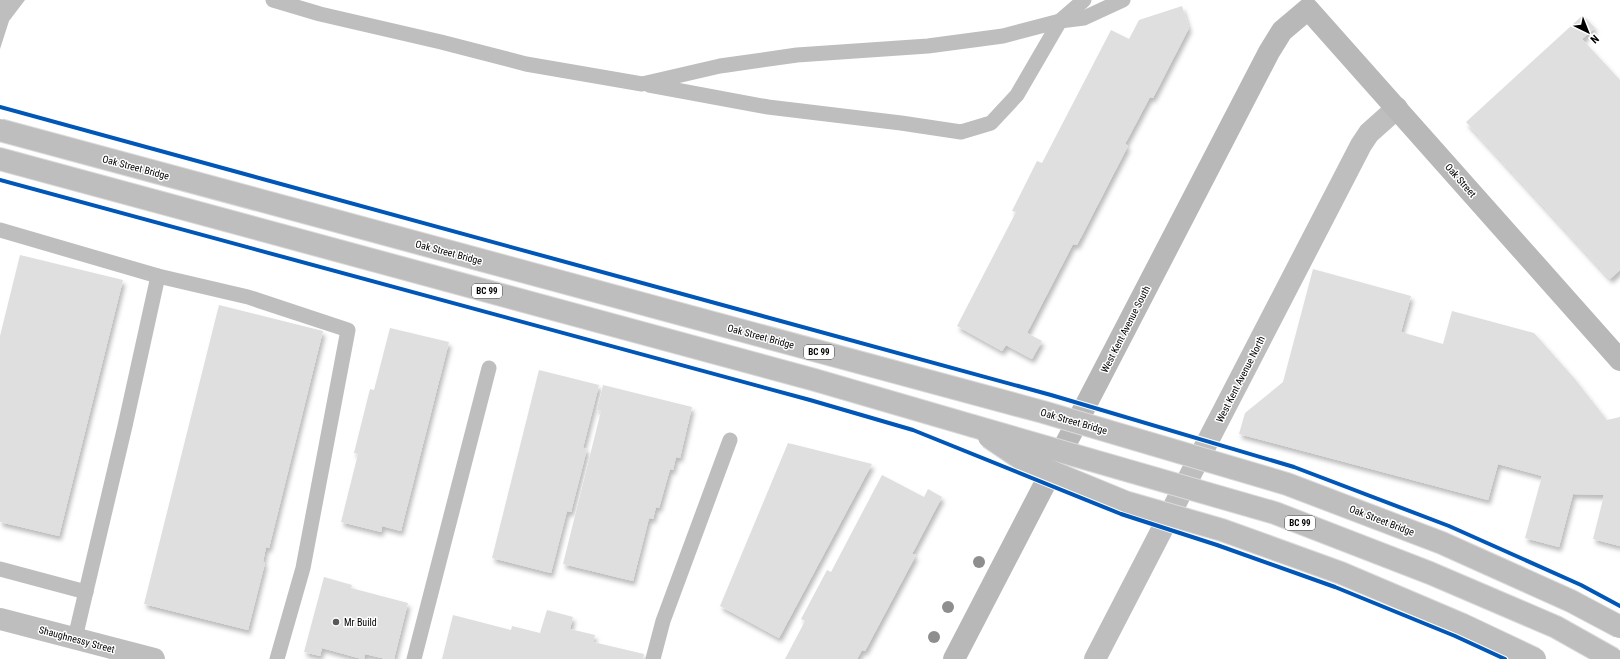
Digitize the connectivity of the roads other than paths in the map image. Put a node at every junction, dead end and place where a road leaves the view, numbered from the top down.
1 (273, 0) edge
2 (1084, 0) edge
3 (1124, 0) edge
4 (1304, 4) edge
5 (1060, 21) junction
6 (642, 84) junction
7 (1397, 108) junction
8 (0, 130) edge
9 (0, 159) edge
10 (0, 230) edge
11 (158, 276) junction
12 (1620, 360) edge
13 (489, 368) dead end
14 (973, 426) junction
15 (730, 440) dead end
16 (0, 569) edge
17 (86, 592) junction
18 (0, 619) edge
19 (1620, 627) edge
20 (75, 638) junction
21 (154, 659) edge
22 (277, 659) edge
23 (414, 659) edge
24 (653, 659) edge
25 (954, 659) edge
26 (1095, 659) edge
27 (1535, 659) edge
28 (1613, 659) edge

1 - 6 lane
2 - 5 lane
3 - 5 lane
4 - 7 street, Oak Street
4 - 25 street, West Kent Avenue South
5 - 6 lane
5 - 6 lane
7 - 12 street, Oak Street
7 - 26 main road, West Kent Avenue North
8 - 19 main road, Oak Street Bridge / BC 99, bridge
9 - 14 main road, BC 99
10 - 11 lane
11 - 17 lane
11 - 22 lane
13 - 23 lane
14 - 27 main road, bridge
14 - 28 main road, BC 99, bridge
15 - 24 lane
16 - 17 lane
17 - 20 lane
18 - 20 main road, Shaughnessy Street
20 - 21 main road, Shaughnessy Street

